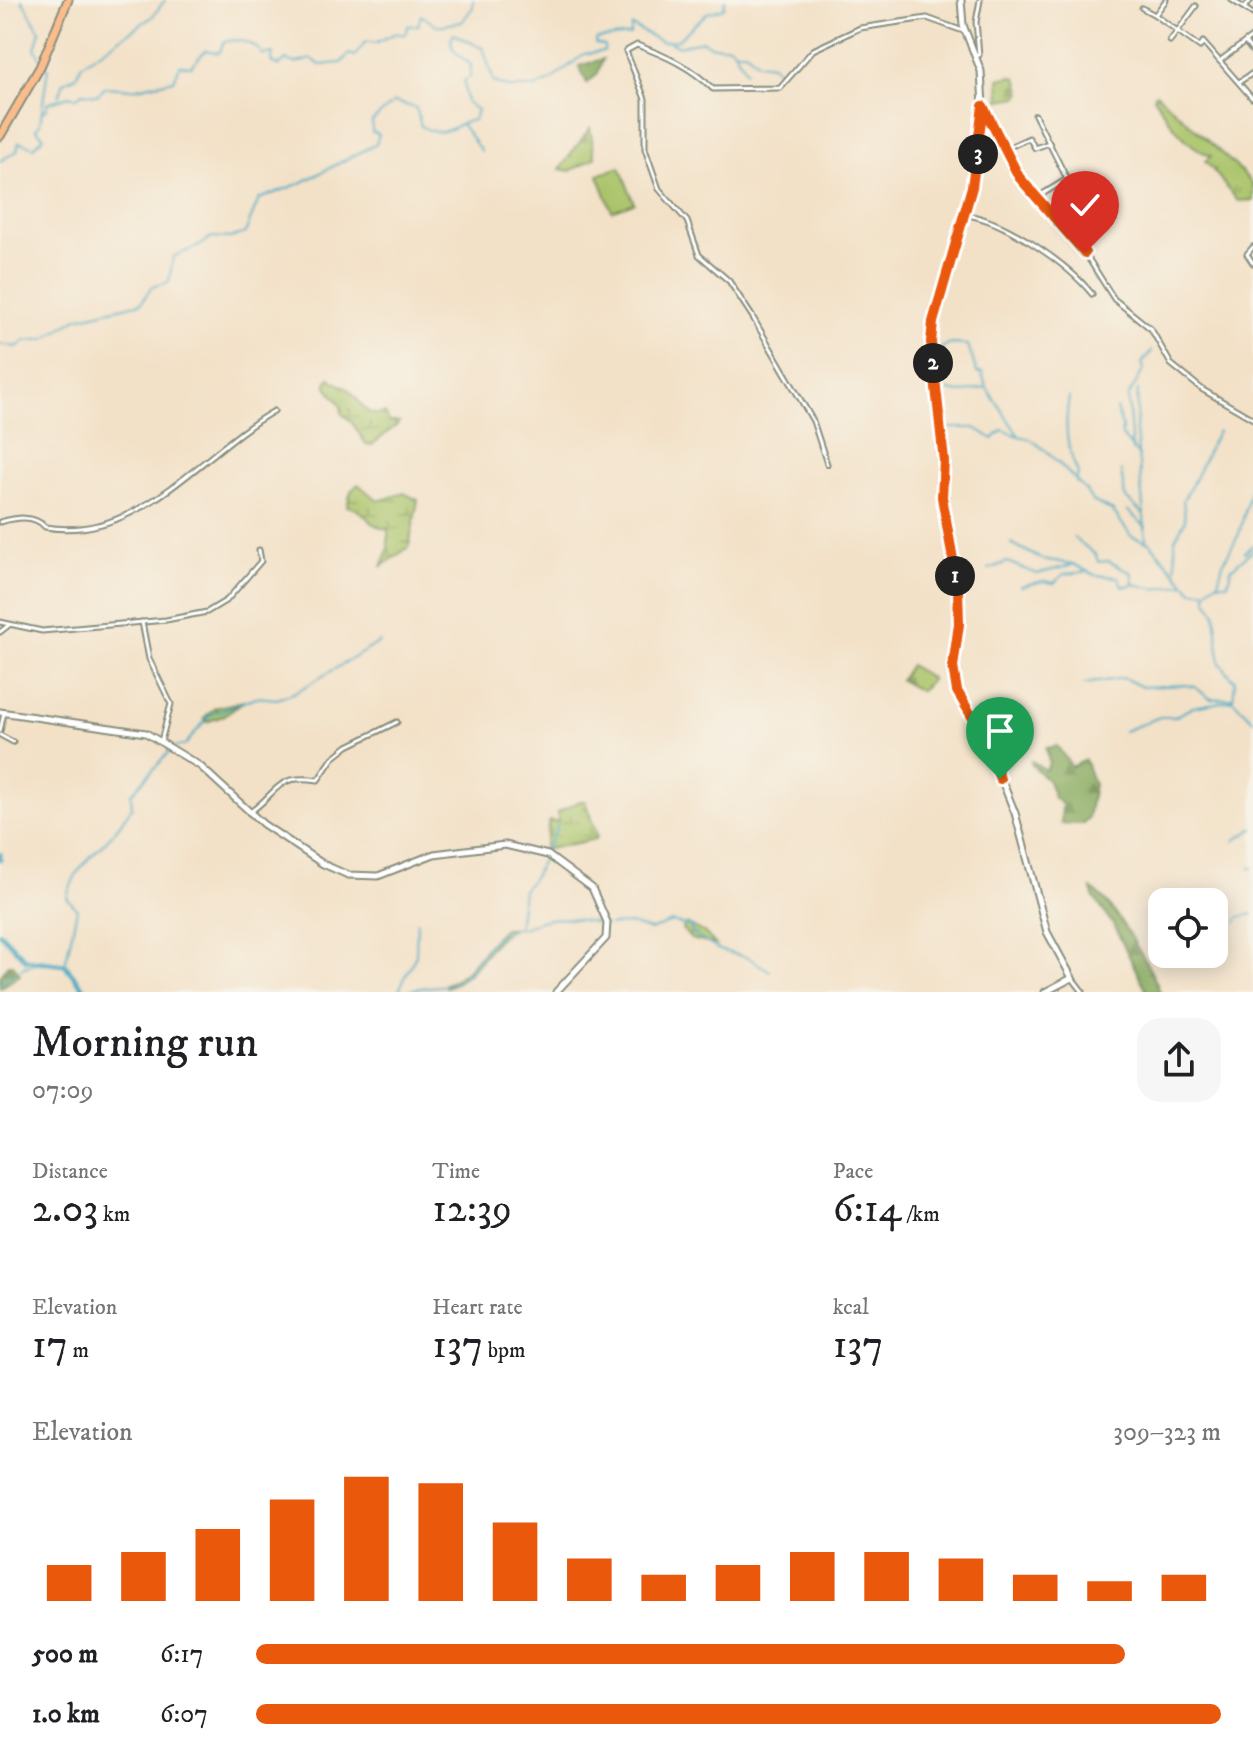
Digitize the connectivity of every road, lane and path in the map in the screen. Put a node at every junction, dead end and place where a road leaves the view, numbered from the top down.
1 (68, 0) edge
2 (961, 0) edge
3 (980, 0) edge
4 (1166, 0) edge
5 (1232, 0) edge
6 (1251, 0) edge
7 (1196, 6) dead end
8 (1245, 7) junction
9 (1142, 8) dead end
10 (1253, 14) edge
11 (1155, 15) junction
12 (1179, 29) junction
13 (966, 32) junction
14 (1253, 36) edge
15 (1170, 41) dead end
16 (1245, 42) junction
17 (1253, 52) edge
18 (976, 56) junction
19 (1221, 60) junction
20 (1253, 73) edge
21 (1239, 82) junction
22 (1252, 98) edge
23 (983, 106) junction
24 (1035, 115) dead end
25 (0, 136) edge
26 (1049, 143) junction
27 (1005, 149) junction
28 (1036, 198) junction
29 (964, 215) junction
30 (1253, 247) edge
31 (1253, 263) edge
32 (1092, 294) dead end
33 (274, 411) dead end
34 (1253, 419) edge
35 (827, 464) dead end
36 (0, 522) edge
37 (259, 550) dead end
38 (142, 621) junction
39 (0, 622) edge
40 (9, 625) junction
41 (0, 632) edge
42 (2, 712) edge
43 (397, 722) dead end
44 (0, 733) edge
45 (161, 741) junction
46 (13, 742) dead end
47 (249, 813) junction
48 (1072, 978) junction
49 (556, 992) edge
50 (1045, 992) edge
51 (1083, 992) edge

1 - 25 main road
2 - 13 street
3 - 18 street
4 - 11 street
5 - 8 street
6 - 8 street
7 - 12 street
8 - 10 street
9 - 11 street
11 - 12 street
12 - 15 street
12 - 19 street
13 - 18 street
13 - 35 street
14 - 16 street
16 - 17 street
16 - 19 street
18 - 23 street
19 - 21 street
20 - 21 street
21 - 22 street
23 - 27 street
23 - 29 street
24 - 26 street
26 - 27 street
26 - 28 street
27 - 28 street
28 - 34 street
29 - 32 street
29 - 48 street
30 - 31 street
33 - 36 street
37 - 38 street
38 - 40 street
38 - 45 street
39 - 40 street
40 - 41 street
42 - 44 street
42 - 45 street
43 - 47 street
44 - 46 street
45 - 47 street
47 - 49 street
48 - 50 street
48 - 51 street

